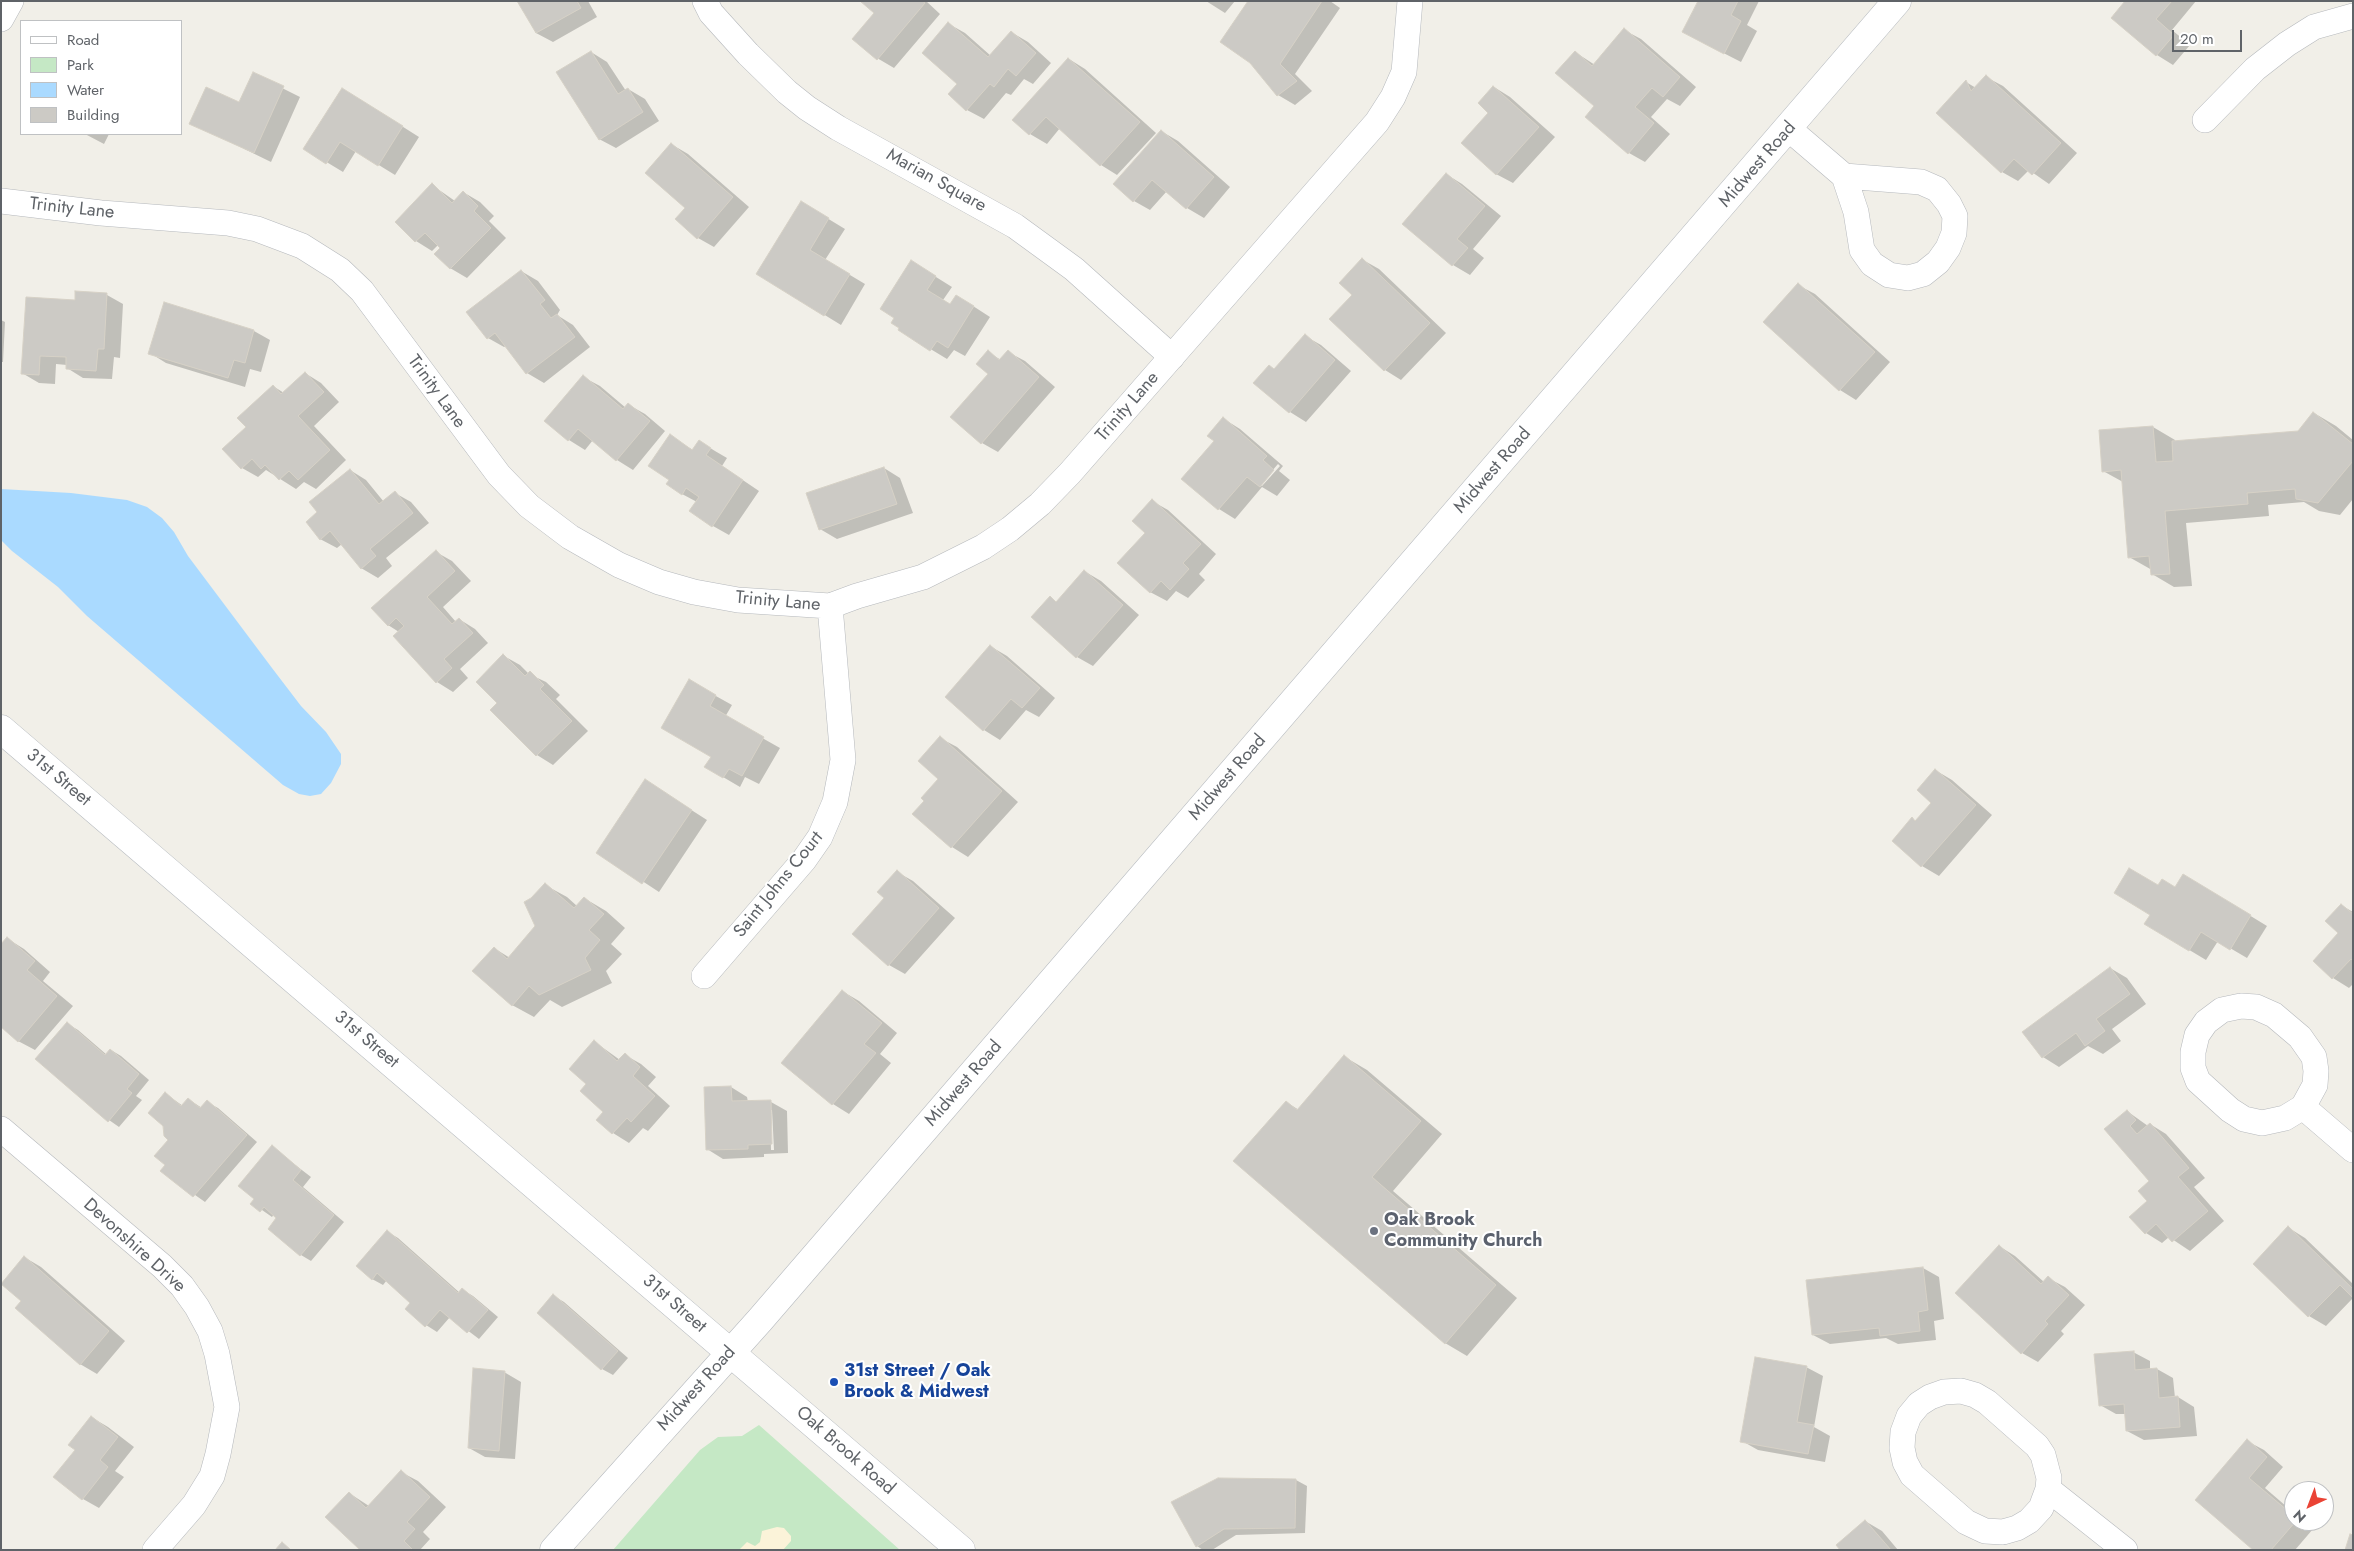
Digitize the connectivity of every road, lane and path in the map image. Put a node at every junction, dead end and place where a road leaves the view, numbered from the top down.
1 (11, 1) edge
2 (705, 1) edge
3 (1410, 1) edge
4 (1897, 1) edge
5 (2353, 16) edge
6 (1, 19) edge
7 (2205, 120) dead end
8 (1789, 129) junction
9 (1844, 176) junction
10 (1, 201) edge
11 (1172, 356) junction
12 (830, 606) junction
13 (1, 729) edge
14 (704, 976) dead end
15 (2303, 1107) junction
16 (1, 1129) edge
17 (2353, 1150) edge
18 (730, 1352) junction
19 (2048, 1489) junction
20 (155, 1550) edge
21 (554, 1550) edge
22 (961, 1550) edge
23 (2125, 1550) edge

1 - 6 street
2 - 11 street, Marian Square
3 - 11 street, Trinity Lane
4 - 8 main road, Midwest Road
5 - 7 street
8 - 9 street
8 - 18 main road, Midwest Road
9 - 9 street
10 - 12 street, Trinity Lane
11 - 12 street, Trinity Lane
12 - 14 street, Saint Johns Court
13 - 18 main road, 31st Street
15 - 15 street
15 - 17 street
16 - 20 street, Devonshire Drive
18 - 21 main road, Midwest Road
18 - 22 main road, Oak Brook Road
19 - 19 street
19 - 23 street

